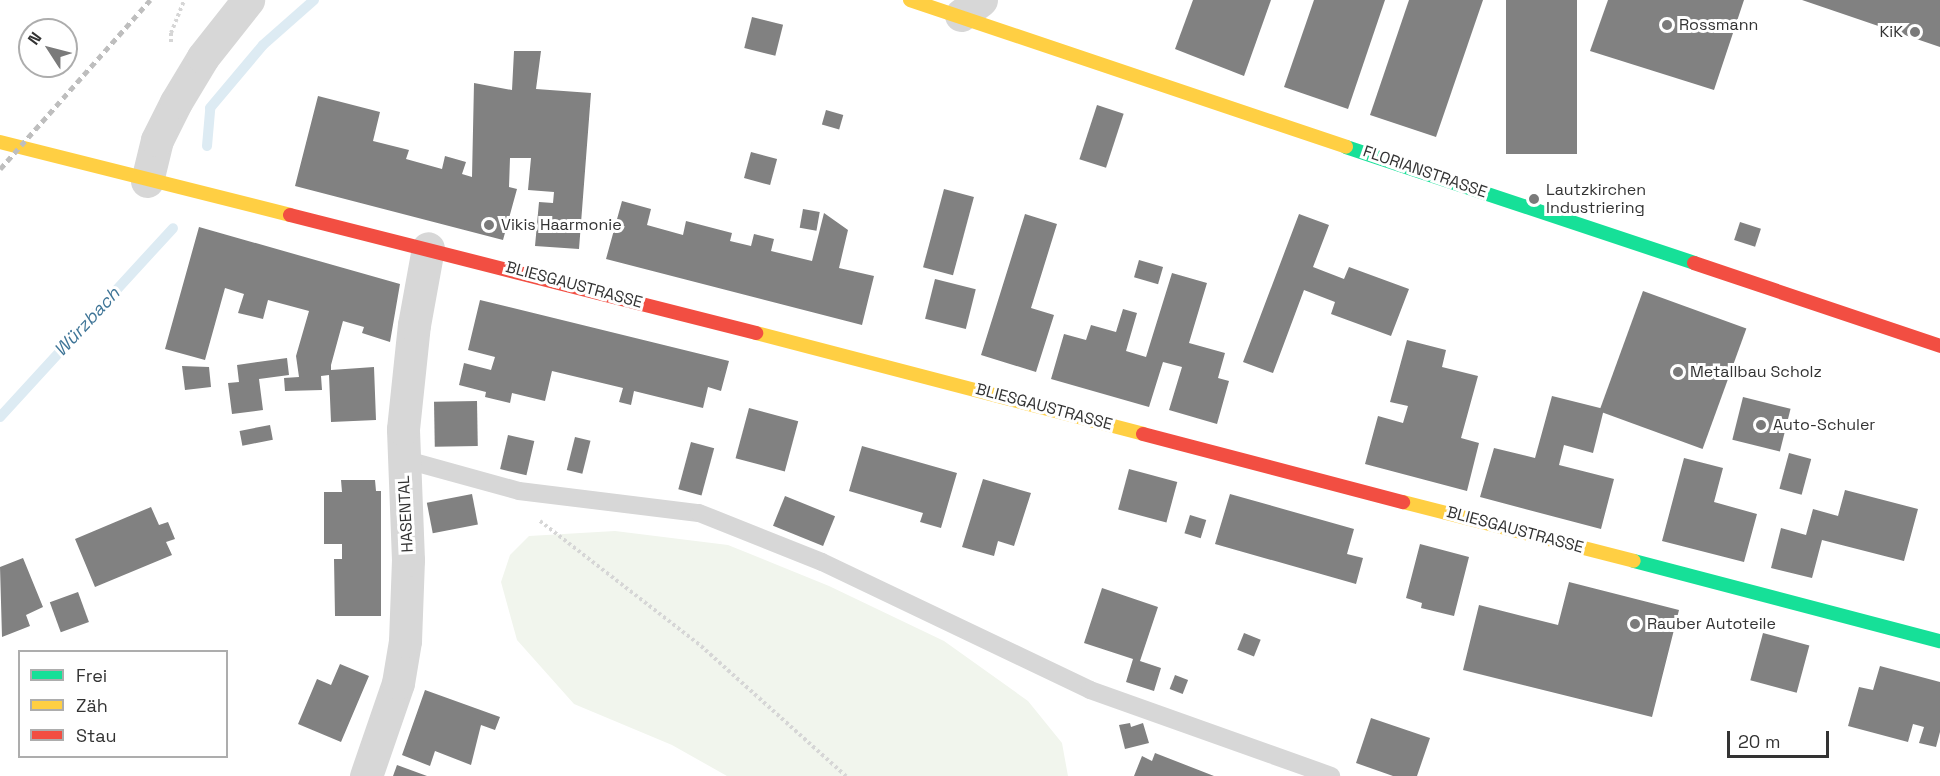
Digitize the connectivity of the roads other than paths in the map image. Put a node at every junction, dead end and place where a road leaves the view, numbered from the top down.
1 (248, 0) edge
2 (910, 0) edge
3 (971, 8) edge
4 (0, 142) edge
5 (147, 181) junction
6 (428, 248) junction
7 (1940, 346) edge
8 (403, 459) junction
9 (1940, 641) edge
10 (366, 776) edge
11 (1331, 776) edge

1 - 5 street
2 - 3 main road, FLORIANSTRASSE
3 - 7 main road, FLORIANSTRASSE
4 - 5 main road, BLIESGAUSTRASSE
5 - 6 main road, BLIESGAUSTRASSE
6 - 8 street, HASENTAL
6 - 9 main road, BLIESGAUSTRASSE
8 - 10 street, HASENTAL
8 - 11 lane

